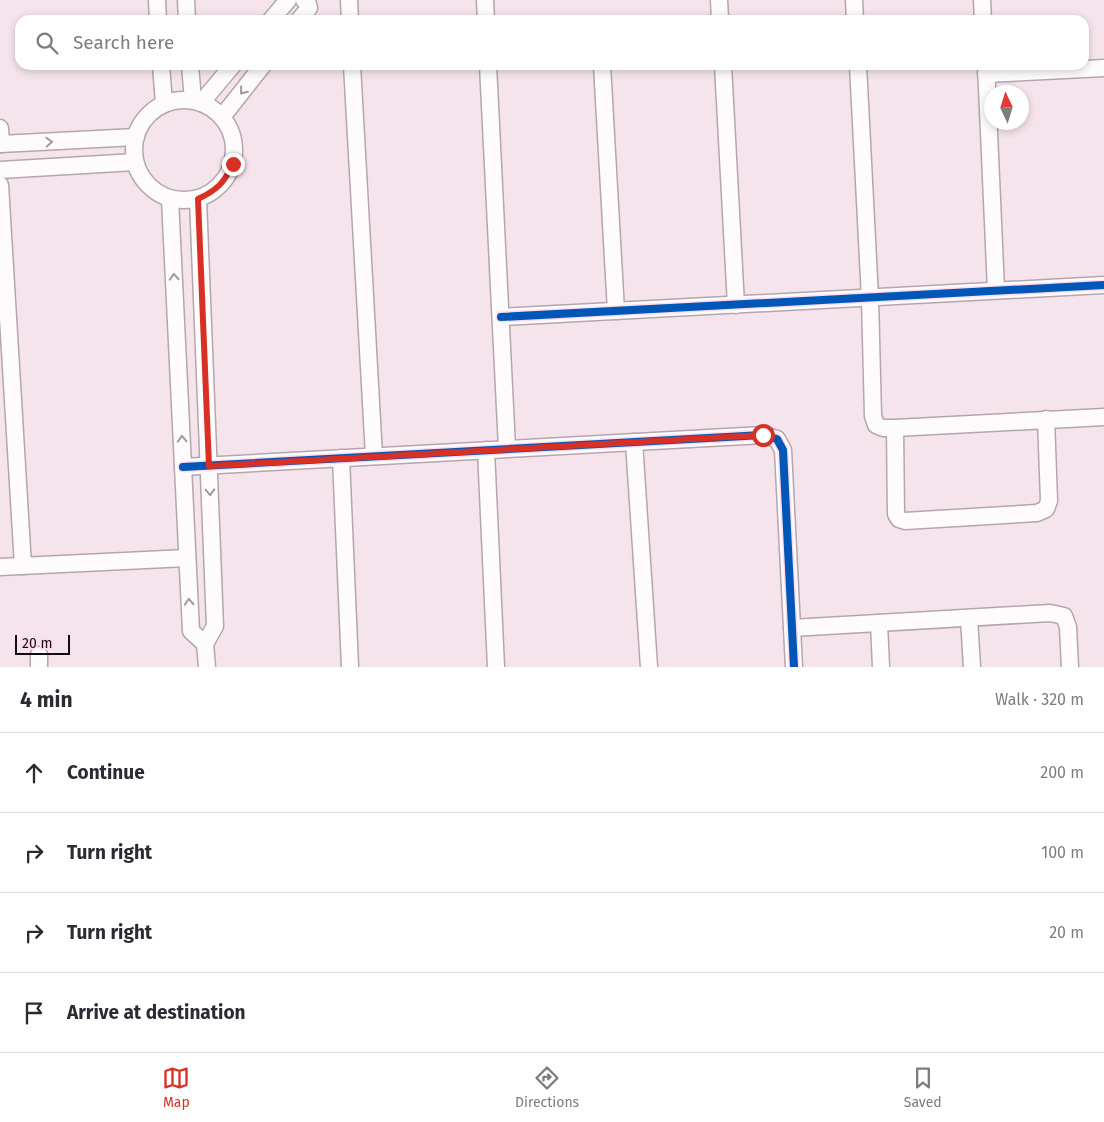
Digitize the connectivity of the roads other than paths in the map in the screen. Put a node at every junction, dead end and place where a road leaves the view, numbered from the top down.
1 (157, 0) edge
2 (186, 0) edge
3 (288, 0) edge
4 (304, 0) edge
5 (349, 0) edge
6 (485, 0) edge
7 (719, 0) edge
8 (854, 0) edge
9 (982, 0) edge
10 (158, 15) edge
11 (187, 15) edge
12 (275, 15) edge
13 (303, 15) edge
14 (350, 15) edge
15 (486, 15) edge
16 (720, 15) edge
17 (855, 15) edge
18 (983, 15) edge
19 (1089, 68) edge
20 (1104, 68) edge
21 (161, 70) edge
22 (191, 70) edge
23 (228, 70) edge
24 (259, 70) edge
25 (352, 70) edge
26 (488, 70) edge
27 (602, 70) edge
28 (723, 70) edge
29 (858, 70) edge
30 (986, 70) edge
31 (197, 102) junction
32 (164, 104) junction
33 (222, 116) junction
34 (0, 128) edge
35 (136, 137) junction
36 (0, 144) edge
37 (135, 162) junction
38 (0, 170) edge
39 (0, 185) edge
40 (170, 199) junction
41 (198, 199) junction
42 (1104, 285) edge
43 (996, 290) junction
44 (870, 298) junction
45 (736, 305) junction
46 (616, 311) junction
47 (502, 317) junction
48 (5, 360) edge
49 (1104, 417) edge
50 (1046, 419) junction
51 (895, 428) junction
52 (634, 442) junction
53 (508, 448) junction
54 (486, 450) junction
55 (374, 456) junction
56 (341, 458) junction
57 (209, 466) junction
58 (183, 467) junction
59 (187, 558) junction
60 (22, 566) junction
61 (0, 567) edge
62 (969, 618) junction
63 (879, 623) junction
64 (792, 628) junction
65 (205, 644) junction
66 (207, 667) edge
67 (350, 667) edge
68 (496, 667) edge
69 (650, 667) edge
70 (794, 667) edge
71 (881, 667) edge
72 (972, 667) edge
73 (1070, 667) edge

1 - 10 street
2 - 11 street
3 - 12 street
4 - 13 street
5 - 14 street
6 - 15 street
7 - 16 street
8 - 17 street
9 - 18 street
19 - 20 street
21 - 32 street
22 - 31 street
23 - 31 street
24 -> 33 street
25 - 55 street
26 - 47 street
27 - 46 street
28 - 45 street
29 - 44 street
30 - 43 street
31 - 32 street
31 - 33 street
32 - 35 street
33 - 41 street
34 - 36 street
36 -> 35 street
35 - 37 street
37 - 38 street
37 - 40 street
39 - 48 street
40 - 41 street
58 -> 40 street
41 - 57 street
42 - 43 street
43 - 44 street
44 - 45 street
44 - 51 street
45 - 46 street
46 - 47 street
47 - 53 street
48 - 60 street
49 - 50 street
50 - 51 street
50 - 51 street
52 - 53 street
52 - 64 street
52 - 69 street
53 - 54 street
54 - 55 street
54 - 68 street
55 - 56 street
56 - 57 street
56 - 67 street
57 - 58 street
57 -> 65 street
58 - 59 street
59 - 60 street
65 -> 59 street
60 - 61 street
62 - 63 street
62 - 72 street
62 - 73 street
63 - 64 street
63 - 71 street
64 - 70 street
65 - 66 street

